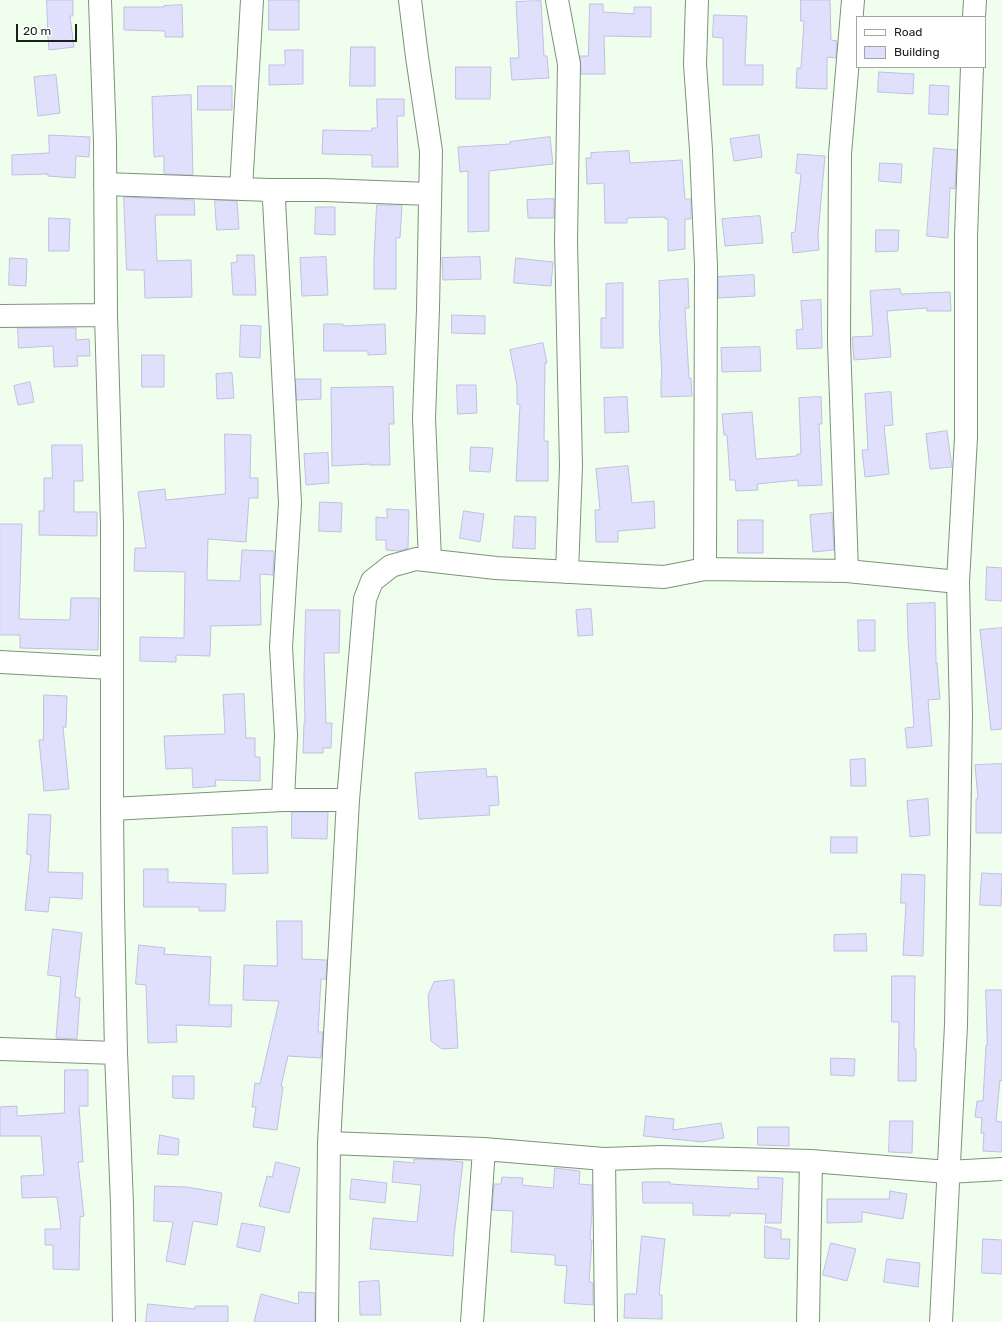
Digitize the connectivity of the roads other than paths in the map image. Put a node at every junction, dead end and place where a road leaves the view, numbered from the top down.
1 (100, 0) edge
2 (252, 0) edge
3 (410, 0) edge
4 (556, 0) edge
5 (697, 0) edge
6 (853, 0) edge
7 (975, 0) edge
8 (974, 16) edge
9 (972, 68) edge
10 (106, 184) junction
11 (241, 189) junction
12 (270, 190) junction
13 (430, 194) junction
14 (106, 315) junction
15 (0, 316) edge
16 (430, 560) junction
17 (705, 569) junction
18 (567, 572) junction
19 (847, 572) junction
20 (958, 582) junction
21 (0, 662) edge
22 (111, 668) junction
23 (283, 800) junction
24 (348, 800) junction
25 (112, 809) junction
26 (0, 1049) edge
27 (116, 1054) junction
28 (329, 1142) junction
29 (484, 1149) junction
30 (604, 1158) junction
31 (811, 1162) junction
32 (1002, 1169) edge
33 (948, 1172) junction
34 (124, 1322) edge
35 (328, 1322) edge
36 (472, 1322) edge
37 (606, 1322) edge
38 (808, 1322) edge
39 (941, 1322) edge

1 - 10 street
2 - 11 street
3 - 13 street
4 - 18 street
5 - 17 street
6 - 19 street
7 - 8 street
9 - 20 street
10 - 11 street
10 - 14 street
11 - 12 street
12 - 13 street
12 - 23 street
13 - 16 street
14 - 15 street
14 - 22 street
16 - 18 street
16 - 24 street
17 - 18 street
17 - 19 street
19 - 20 street
20 - 33 street
21 - 22 street
22 - 25 street
23 - 24 street
23 - 25 street
24 - 28 street
25 - 27 street
26 - 27 street
27 - 34 street
28 - 29 street
28 - 35 street
29 - 30 street
29 - 36 street
30 - 31 street
30 - 37 street
31 - 33 street
31 - 38 street
32 - 33 street
33 - 39 street

